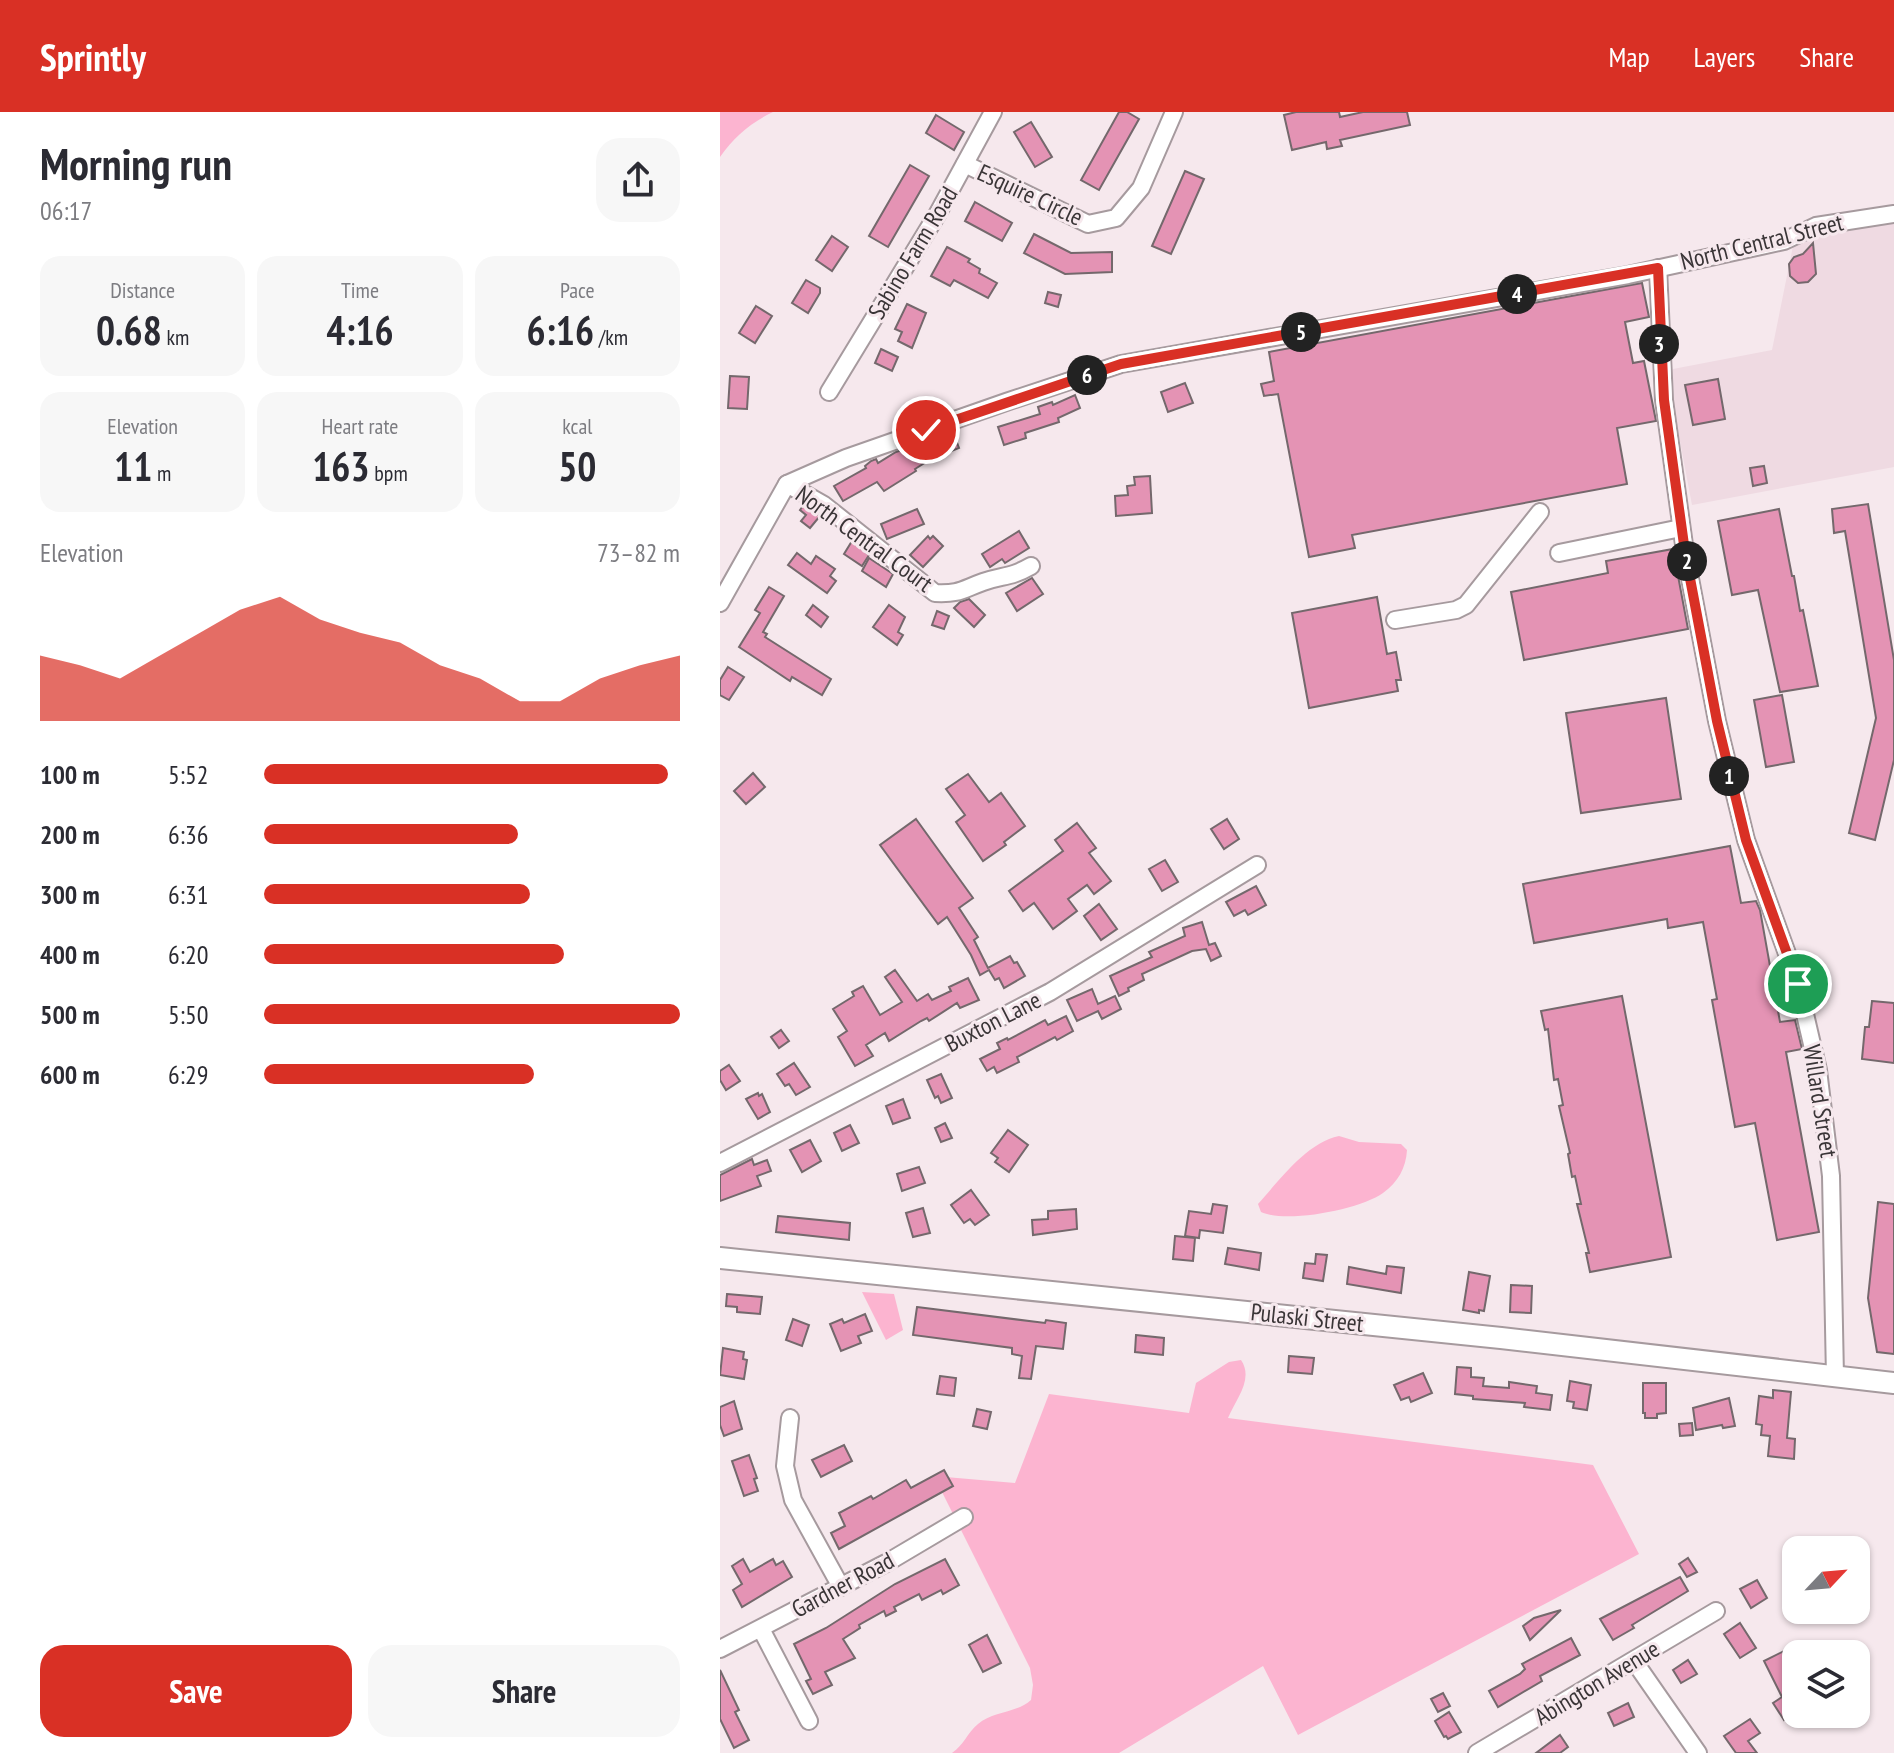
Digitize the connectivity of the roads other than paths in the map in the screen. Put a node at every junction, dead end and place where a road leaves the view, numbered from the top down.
1 (993, 112) edge
2 (1174, 112) edge
3 (965, 164) junction
4 (1894, 214) edge
5 (1658, 268) junction
6 (829, 392) dead end
7 (787, 484) junction
8 (1540, 512) dead end
9 (1681, 528) junction
10 (1559, 553) dead end
11 (1031, 566) dead end
12 (720, 603) edge
13 (1395, 620) dead end
14 (1257, 865) dead end
15 (720, 1163) edge
16 (720, 1258) edge
17 (1835, 1377) junction
18 (1894, 1383) edge
19 (790, 1418) dead end
20 (964, 1517) dead end
21 (841, 1587) junction
22 (1716, 1611) dead end
23 (761, 1629) junction
24 (720, 1649) edge
25 (1634, 1661) junction
26 (809, 1721) dead end
27 (1484, 1751) edge
28 (1698, 1753) edge

1 - 3 street, Sabino Farm Road
2 - 3 street, Esquire Circle
3 - 6 street, Sabino Farm Road
4 - 5 street, North Central Street
5 - 7 street, North Central Street
5 - 9 street, Willard Street
7 - 11 street, North Central Court
7 - 12 street
8 - 13 street
9 - 10 street
9 - 17 street, Willard Street
14 - 15 street, Buxton Lane
16 - 17 main road, Pulaski Street
17 - 18 main road, Pulaski Street
19 - 21 street
20 - 21 street, Gardner Road
21 - 23 street, Gardner Road
22 - 25 street, Abington Avenue
23 - 24 street, Gardner Road
23 - 26 street
25 - 27 street, Abington Avenue
25 - 28 street

